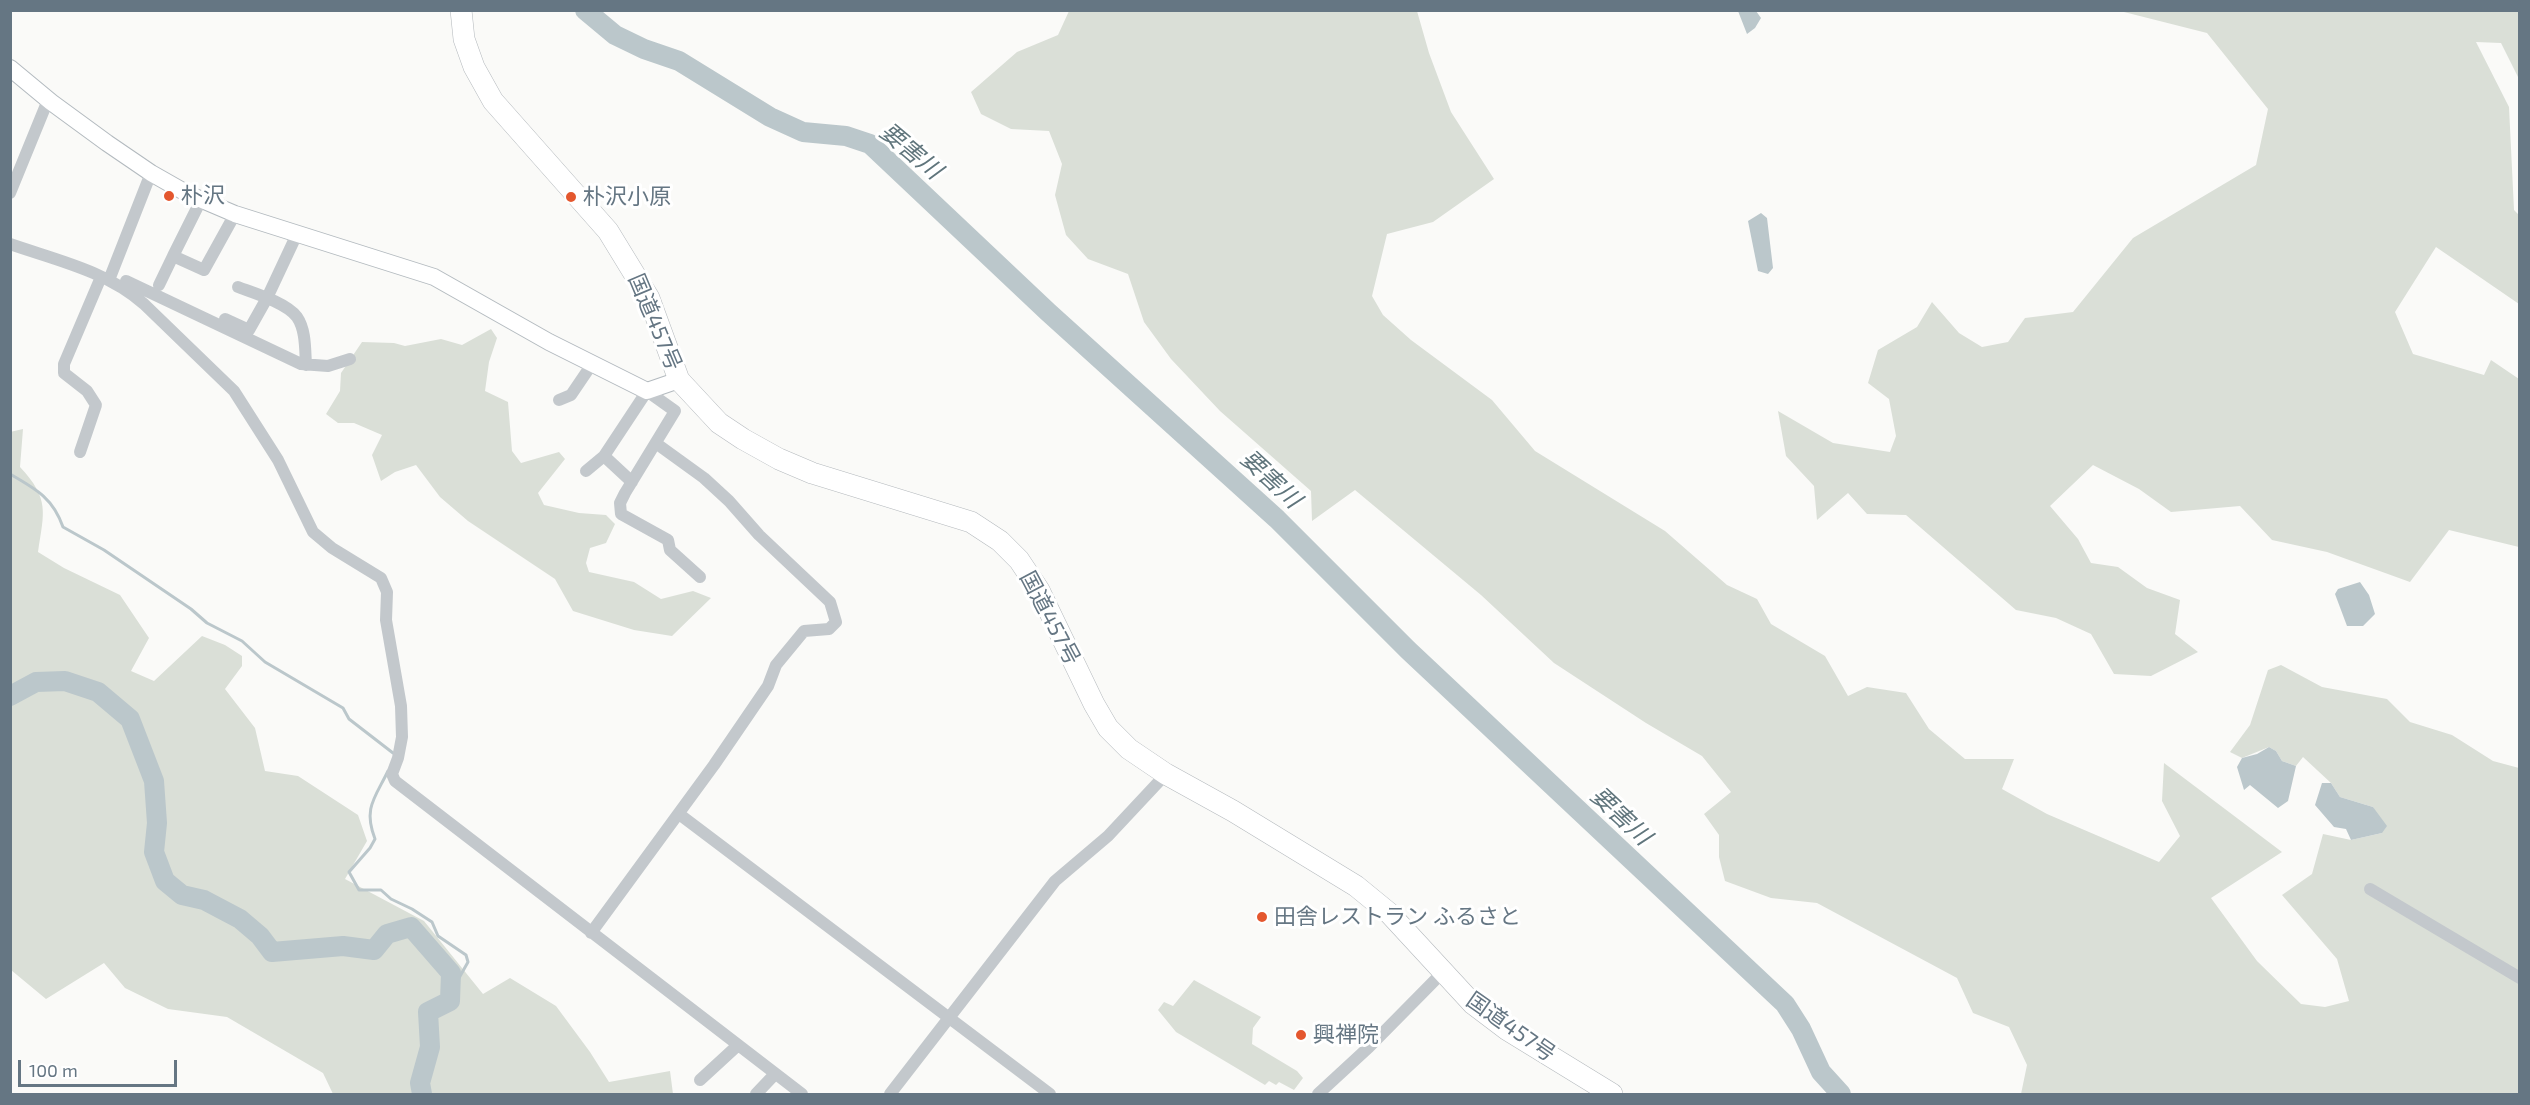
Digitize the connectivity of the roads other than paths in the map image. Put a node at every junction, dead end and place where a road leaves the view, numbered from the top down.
1 (461, 10) edge
2 (10, 68) edge
3 (48, 100) junction
4 (151, 173) junction
5 (10, 193) edge
6 (201, 200) junction
7 (235, 214) junction
8 (297, 234) junction
9 (10, 244) edge
10 (173, 256) junction
11 (107, 277) junction
12 (159, 285) dead end
13 (238, 287) dead end
14 (267, 298) junction
15 (225, 319) dead end
16 (350, 359) dead end
17 (592, 364) junction
18 (306, 365) junction
19 (679, 380) junction
20 (647, 390) junction
21 (559, 400) dead end
22 (657, 444) junction
23 (80, 452) dead end
24 (604, 456) junction
25 (586, 471) dead end
26 (632, 482) junction
27 (700, 577) dead end
28 (1166, 774) junction
29 (680, 814) junction
30 (2370, 889) dead end
31 (591, 933) junction
32 (1442, 973) junction
33 (2520, 978) edge
34 (949, 1018) junction
35 (737, 1046) junction
36 (775, 1074) junction
37 (700, 1080) dead end
38 (756, 1095) edge
39 (802, 1095) edge
40 (890, 1095) edge
41 (1050, 1095) edge
42 (1318, 1095) edge
43 (1612, 1095) edge

1 - 19 highway, 国道457号
2 - 3 street
3 - 4 street
3 - 5 street
4 - 6 street
4 - 11 street
6 - 7 street
6 - 10 street
7 - 8 street
7 - 10 street
8 - 14 street
8 - 17 street
9 - 11 street
10 - 12 street
11 - 18 street
11 - 23 street
11 - 31 street
13 - 14 street
14 - 15 street
14 - 18 street
16 - 18 street
17 - 20 street
17 - 21 street
19 - 20 street
19 - 28 highway, 国道457号
20 - 22 street
20 - 24 street
22 - 26 street
22 - 29 street
24 - 25 street
24 - 26 street
26 - 27 street
28 - 32 highway, 国道457号
28 - 34 street
29 - 31 street
29 - 34 street
30 - 33 street
31 - 35 street
32 - 42 street
32 - 43 highway, 国道457号
34 - 40 street
34 - 41 street
35 - 36 street
35 - 37 street
36 - 38 street
36 - 39 street

